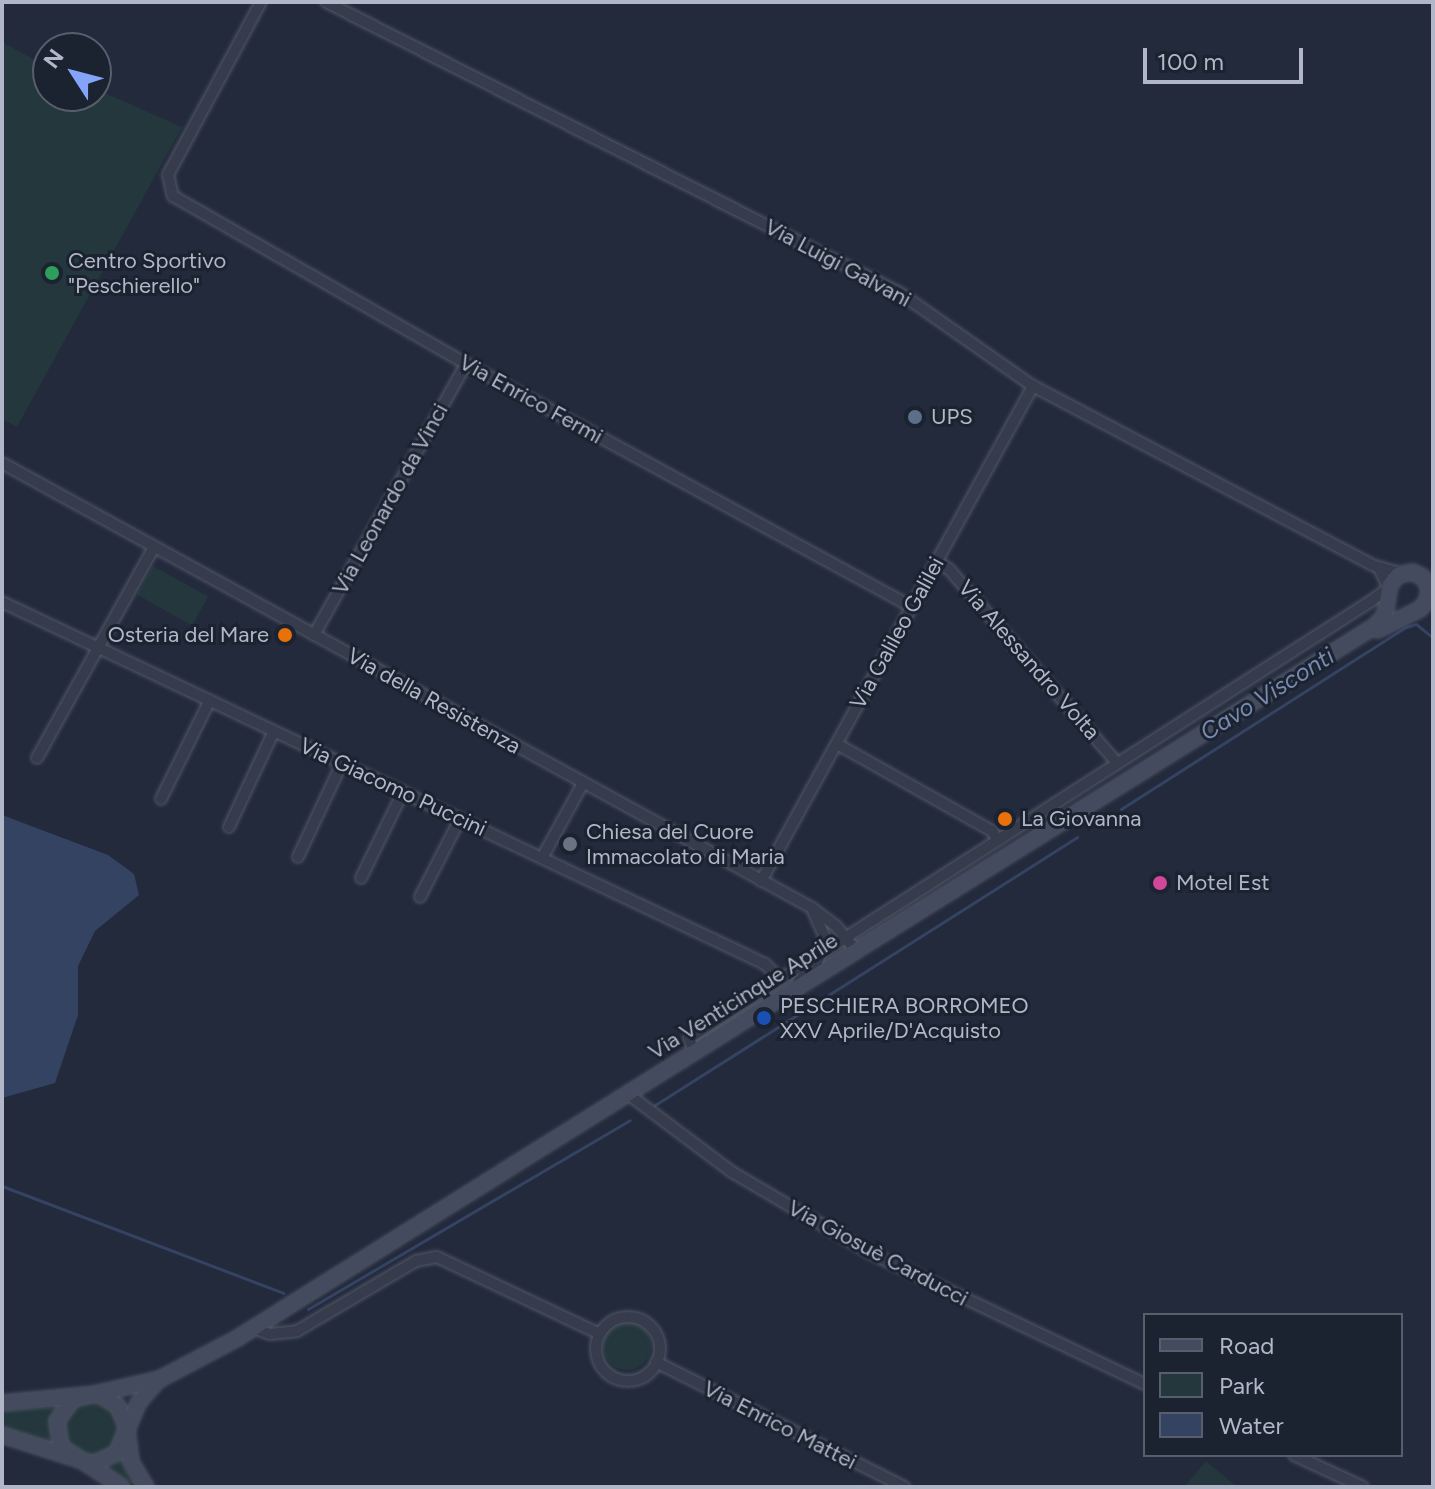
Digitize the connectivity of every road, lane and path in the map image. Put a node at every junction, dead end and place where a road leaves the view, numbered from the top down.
1 (261, 2) edge
2 (326, 2) edge
3 (466, 364) junction
4 (1033, 386) junction
5 (2, 464) edge
6 (154, 547) junction
7 (936, 562) junction
8 (1379, 568) junction
9 (1400, 573) junction
10 (1428, 577) edge
11 (1389, 591) junction
12 (1430, 598) edge
13 (2, 602) edge
14 (912, 607) junction
15 (1409, 613) junction
16 (314, 635) junction
17 (1345, 644) junction
18 (99, 647) junction
19 (210, 700) junction
20 (274, 731) junction
21 (837, 744) junction
22 (37, 758) dead end
23 (342, 763) junction
24 (1117, 763) junction
25 (583, 783) junction
26 (403, 792) junction
27 (161, 799) dead end
28 (460, 819) junction
29 (229, 827) dead end
30 (998, 840) junction
31 (298, 857) dead end
32 (542, 858) junction
33 (361, 878) dead end
34 (761, 881) junction
35 (420, 897) dead end
36 (812, 908) junction
37 (845, 936) junction
38 (856, 951) junction
39 (821, 952) junction
40 (780, 979) junction
41 (786, 995) junction
42 (692, 1045) junction
43 (628, 1094) junction
44 (254, 1328) junction
45 (600, 1334) junction
46 (656, 1362) junction
47 (160, 1379) junction
48 (1143, 1383) edge
49 (85, 1394) junction
50 (2, 1403) edge
51 (127, 1430) junction
52 (4, 1436) edge
53 (1298, 1457) edge
54 (75, 1460) junction
55 (122, 1487) edge
56 (146, 1487) edge
57 (904, 1487) edge
58 (1363, 1487) edge

1 - 3 street, Via Enrico Fermi
2 - 4 street, Via Luigi Galvani
3 - 14 street, Via Enrico Fermi
3 - 16 street, Via Leonardo da Vinci
4 - 7 street, Via Galileo Galilei
4 - 8 street, Via Luigi Galvani
5 - 6 street, Via della Resistenza
6 - 16 street, Via della Resistenza
6 - 18 street
7 - 14 street, Via Galileo Galilei
7 - 24 street, Via Alessandro Volta
8 - 9 street, Via Luigi Galvani
8 - 11 street
9 - 10 main road
9 - 11 main road
10 - 12 main road
11 - 15 main road
11 - 17 main road, Via Venticinque Aprile
11 - 24 street
12 - 15 main road
13 - 18 street, Via Giacomo Puccini
14 - 21 street, Via Galileo Galilei
15 - 17 main road, Via Venticinque Aprile
16 - 25 street, Via della Resistenza
17 - 38 main road, Via Venticinque Aprile
18 - 19 street, Via Giacomo Puccini
18 - 22 street
19 - 20 street, Via Giacomo Puccini
19 - 27 street
20 - 23 street, Via Giacomo Puccini
20 - 29 street
21 - 30 street
21 - 34 street, Via Galileo Galilei
23 - 26 street, Via Giacomo Puccini
23 - 31 street
24 - 30 street
25 - 32 street
25 - 34 street, Via della Resistenza
26 - 28 street, Via Giacomo Puccini
26 - 33 street
28 - 32 street, Via Giacomo Puccini
28 - 35 street
30 - 37 street
32 - 40 street, Via Giacomo Puccini
34 - 36 street, Via della Resistenza
36 - 37 street, Via della Resistenza
36 - 39 street
37 - 38 street, Via della Resistenza
37 - 39 street
38 - 41 main road, Via Venticinque Aprile
39 - 40 street
39 - 41 street
40 - 42 street
41 - 42 main road, Via Venticinque Aprile
42 - 43 main road, Via Venticinque Aprile
43 - 44 main road, Via Venticinque Aprile
43 - 48 street, Via Giosuè Carducci
44 - 45 street
44 - 47 main road, Via Venticinque Aprile
45 - 46 street
45 - 46 street
46 - 57 street, Via Enrico Mattei
47 - 49 main road, Via Venticinque Aprile
47 - 51 main road, Via Venticinque Aprile
49 - 50 main road, Via Venticinque Aprile
49 - 51 main road
49 - 54 main road
51 - 54 main road
51 - 56 main road
52 - 54 main road
53 - 58 street
54 - 55 main road

